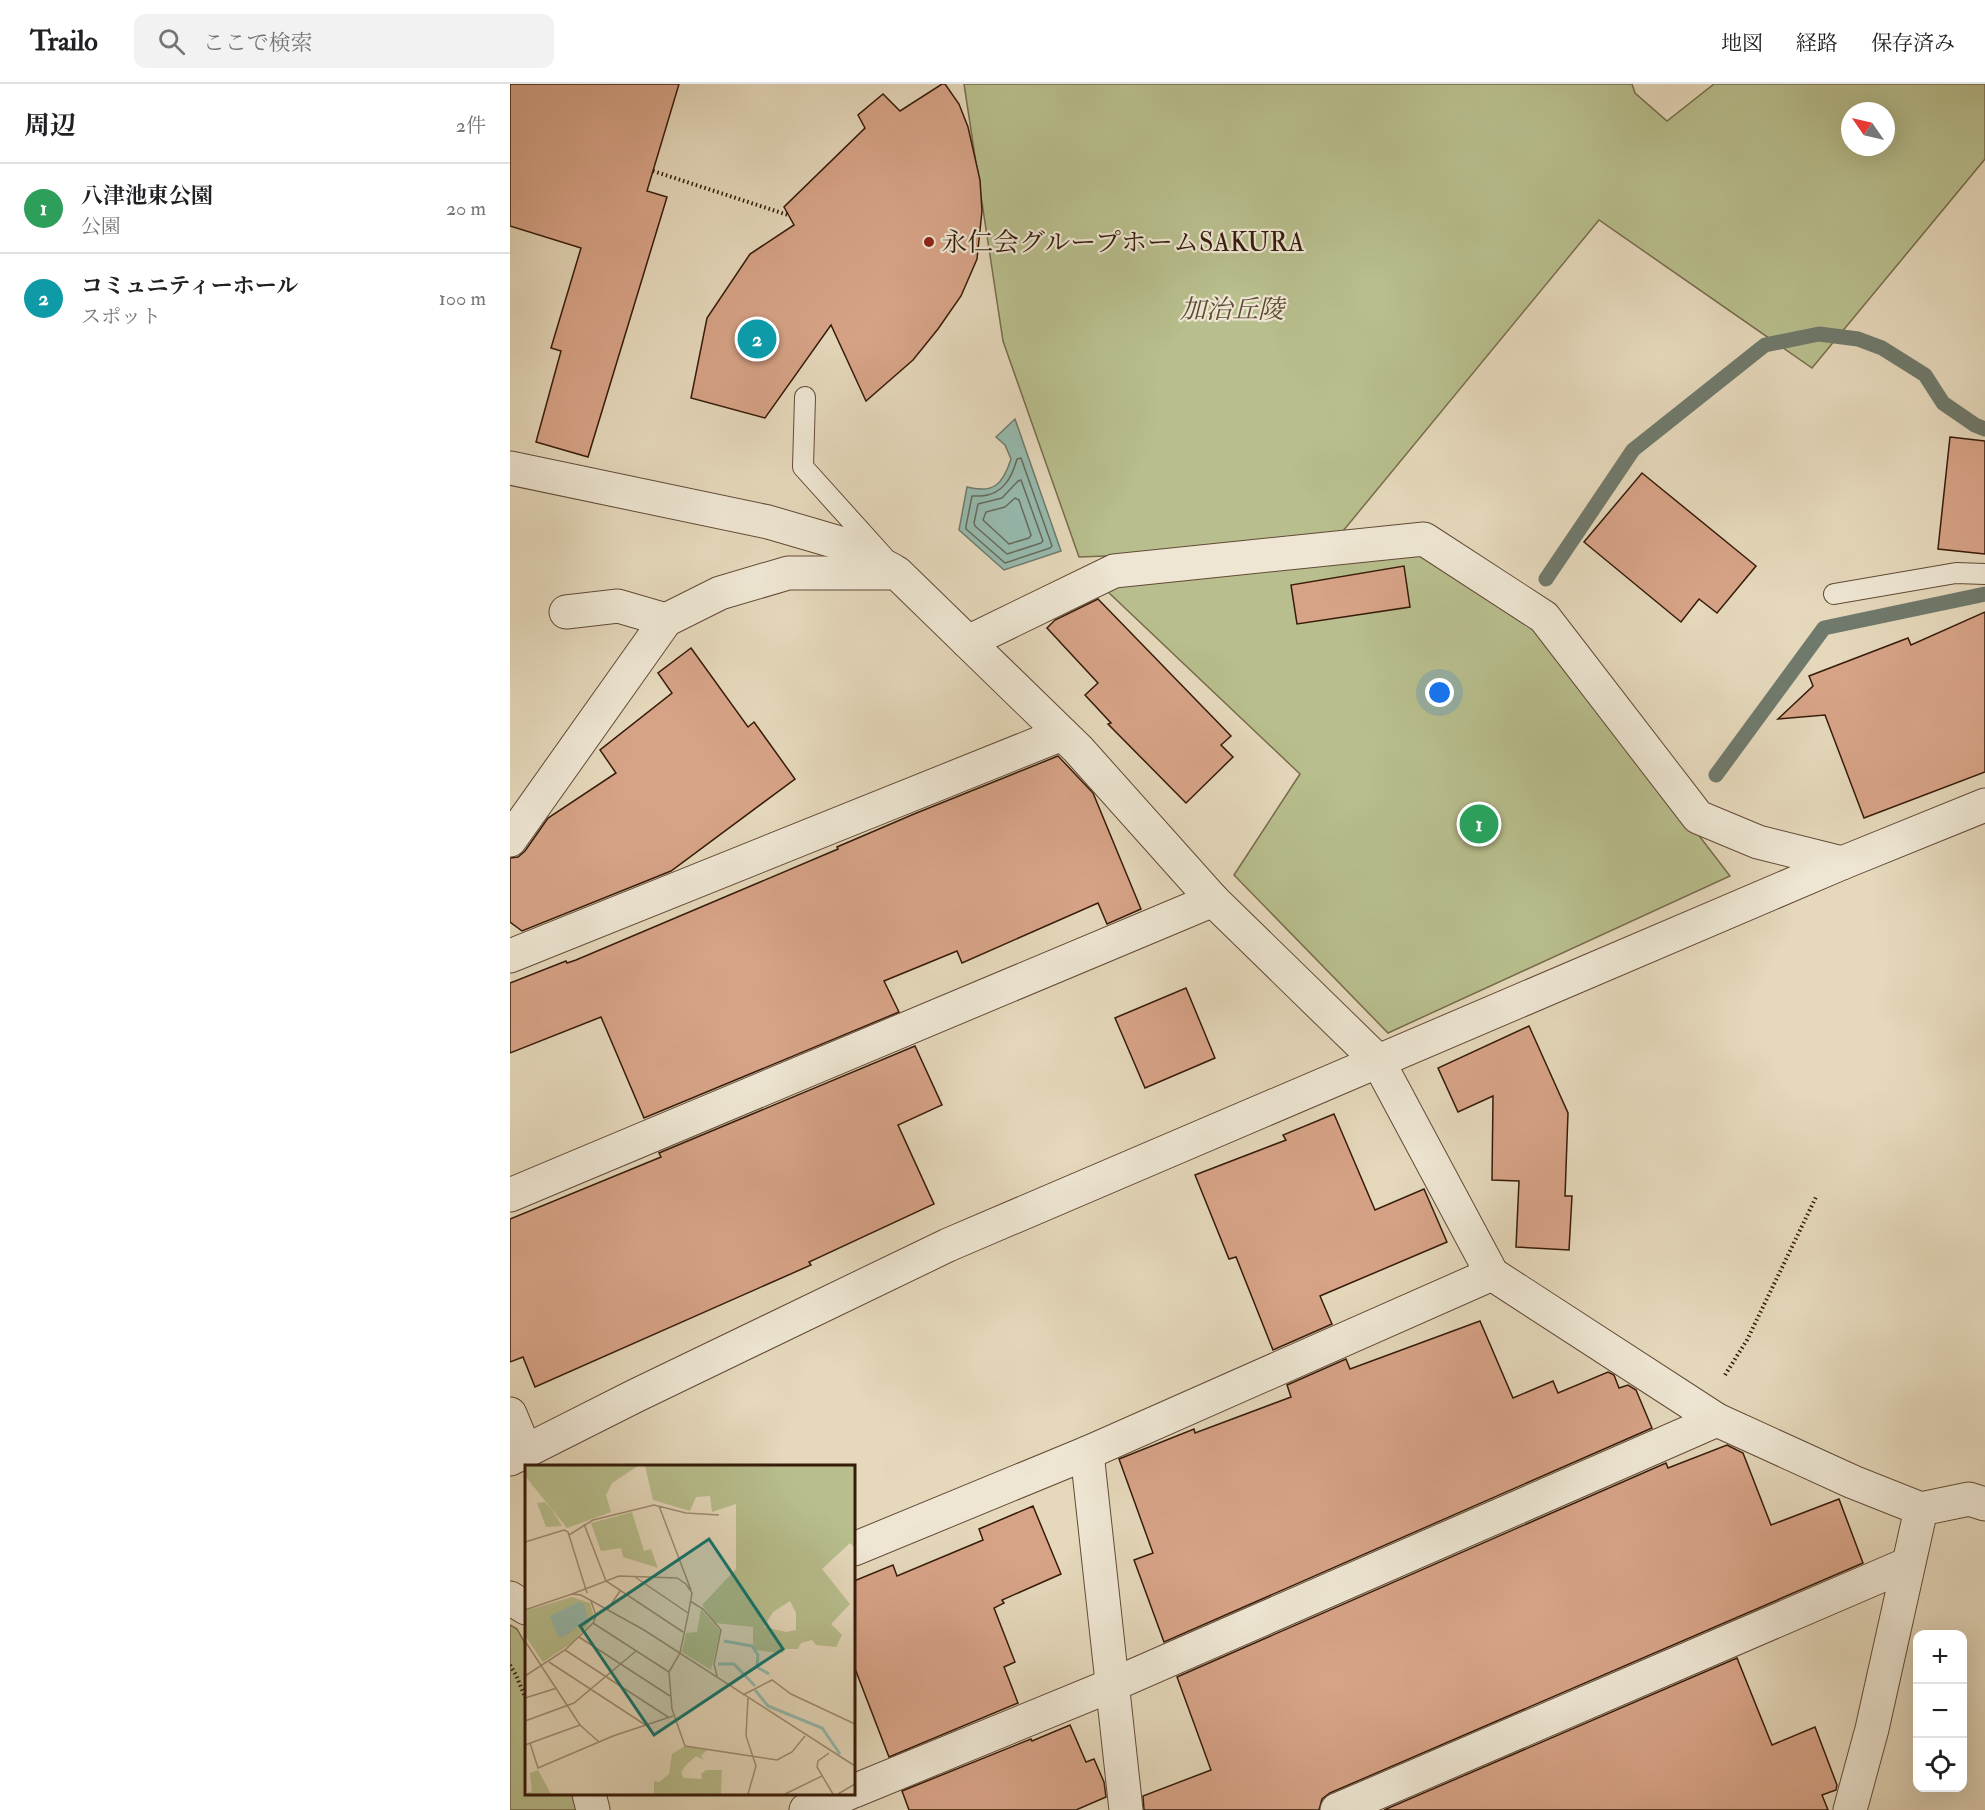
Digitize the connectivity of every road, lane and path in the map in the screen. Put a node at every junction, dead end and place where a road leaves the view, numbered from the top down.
1 (653, 171) dead end
2 (788, 214) dead end
3 (805, 397) dead end
4 (510, 468) edge
5 (897, 573) junction
6 (1985, 574) edge
7 (1834, 594) dead end
8 (566, 612) dead end
9 (666, 620) junction
10 (968, 642) junction
11 (1062, 734) junction
12 (1985, 805) edge
13 (510, 840) edge
14 (1842, 863) junction
15 (1214, 900) junction
16 (510, 956) edge
17 (1378, 1061) junction
18 (510, 1195) edge
19 (1817, 1195) dead end
20 (1492, 1274) junction
21 (510, 1414) edge
22 (1709, 1415) junction
23 (518, 1454) edge
24 (1087, 1454) junction
25 (1985, 1504) edge
26 (1921, 1509) junction
27 (855, 1549) edge
28 (1908, 1564) junction
29 (510, 1598) edge
30 (525, 1607) edge
31 (510, 1665) edge
32 (1112, 1685) junction
33 (525, 1697) edge
34 (855, 1791) edge
35 (589, 1795) edge
36 (844, 1795) edge
37 (593, 1810) edge
38 (806, 1810) edge
39 (1126, 1810) edge
40 (1337, 1810) edge
41 (1850, 1810) edge

1 - 2 path
3 - 5 lane
4 - 5 street
5 - 9 street
5 - 10 street
6 - 7 lane
8 - 9 street
9 - 13 street
10 - 11 street
10 - 14 street
11 - 15 street
11 - 16 street
12 - 14 street
14 - 17 street
15 - 17 street
15 - 18 street
17 - 20 street
17 - 23 street
19 - 22 path
20 - 22 street
20 - 24 street
21 - 23 street
22 - 26 street
22 - 32 street
24 - 27 street
24 - 32 street
25 - 26 street
26 - 28 street
28 - 40 street
28 - 41 street
29 - 30 street
31 - 33 path
32 - 34 street
32 - 39 street
35 - 37 street
36 - 38 street

